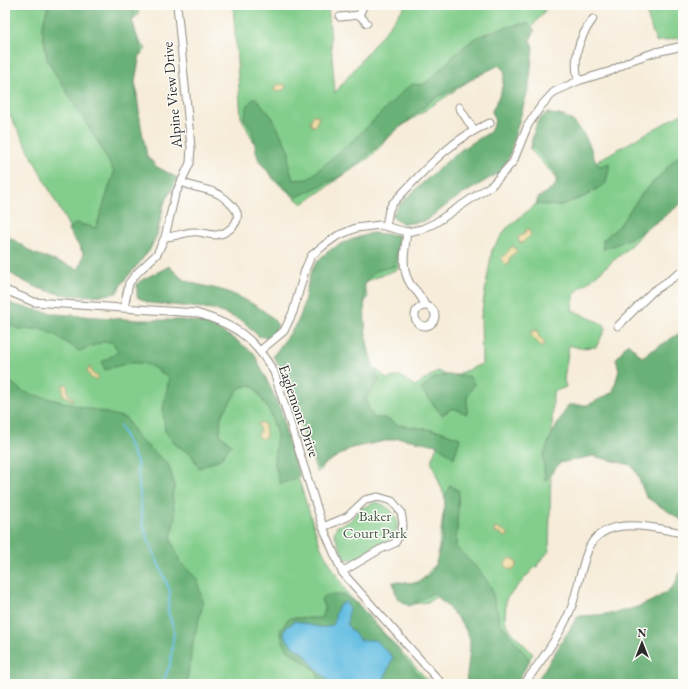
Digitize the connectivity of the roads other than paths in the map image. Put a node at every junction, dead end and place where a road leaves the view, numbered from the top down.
1 (177, 5) edge
2 (364, 5) edge
3 (358, 15) junction
4 (340, 17) dead end
5 (594, 19) dead end
6 (367, 23) dead end
7 (683, 46) edge
8 (578, 81) junction
9 (459, 107) dead end
10 (490, 123) dead end
11 (473, 130) junction
12 (182, 182) junction
13 (386, 226) junction
14 (407, 232) junction
15 (165, 237) junction
16 (683, 271) edge
17 (5, 290) edge
18 (425, 306) dead end
19 (124, 308) junction
20 (618, 326) dead end
21 (261, 350) junction
22 (323, 527) junction
23 (683, 533) edge
24 (342, 572) junction
25 (442, 684) edge
26 (524, 684) edge

1 - 12 street, Alpine View Drive
2 - 3 street
3 - 4 street
3 - 6 street
5 - 8 street
7 - 8 street
8 - 14 street
9 - 11 street
10 - 11 street
11 - 13 street
12 - 15 street, Alpine View Drive
12 - 15 street
13 - 14 street
13 - 21 street
14 - 18 street
15 - 19 street, Alpine View Drive
16 - 20 street
17 - 19 street, Eaglemont Drive
19 - 21 street, Eaglemont Drive
21 - 22 street, Eaglemont Drive
22 - 24 street, Eaglemont Drive
22 - 24 street
23 - 26 street
24 - 25 street, Eaglemont Drive

